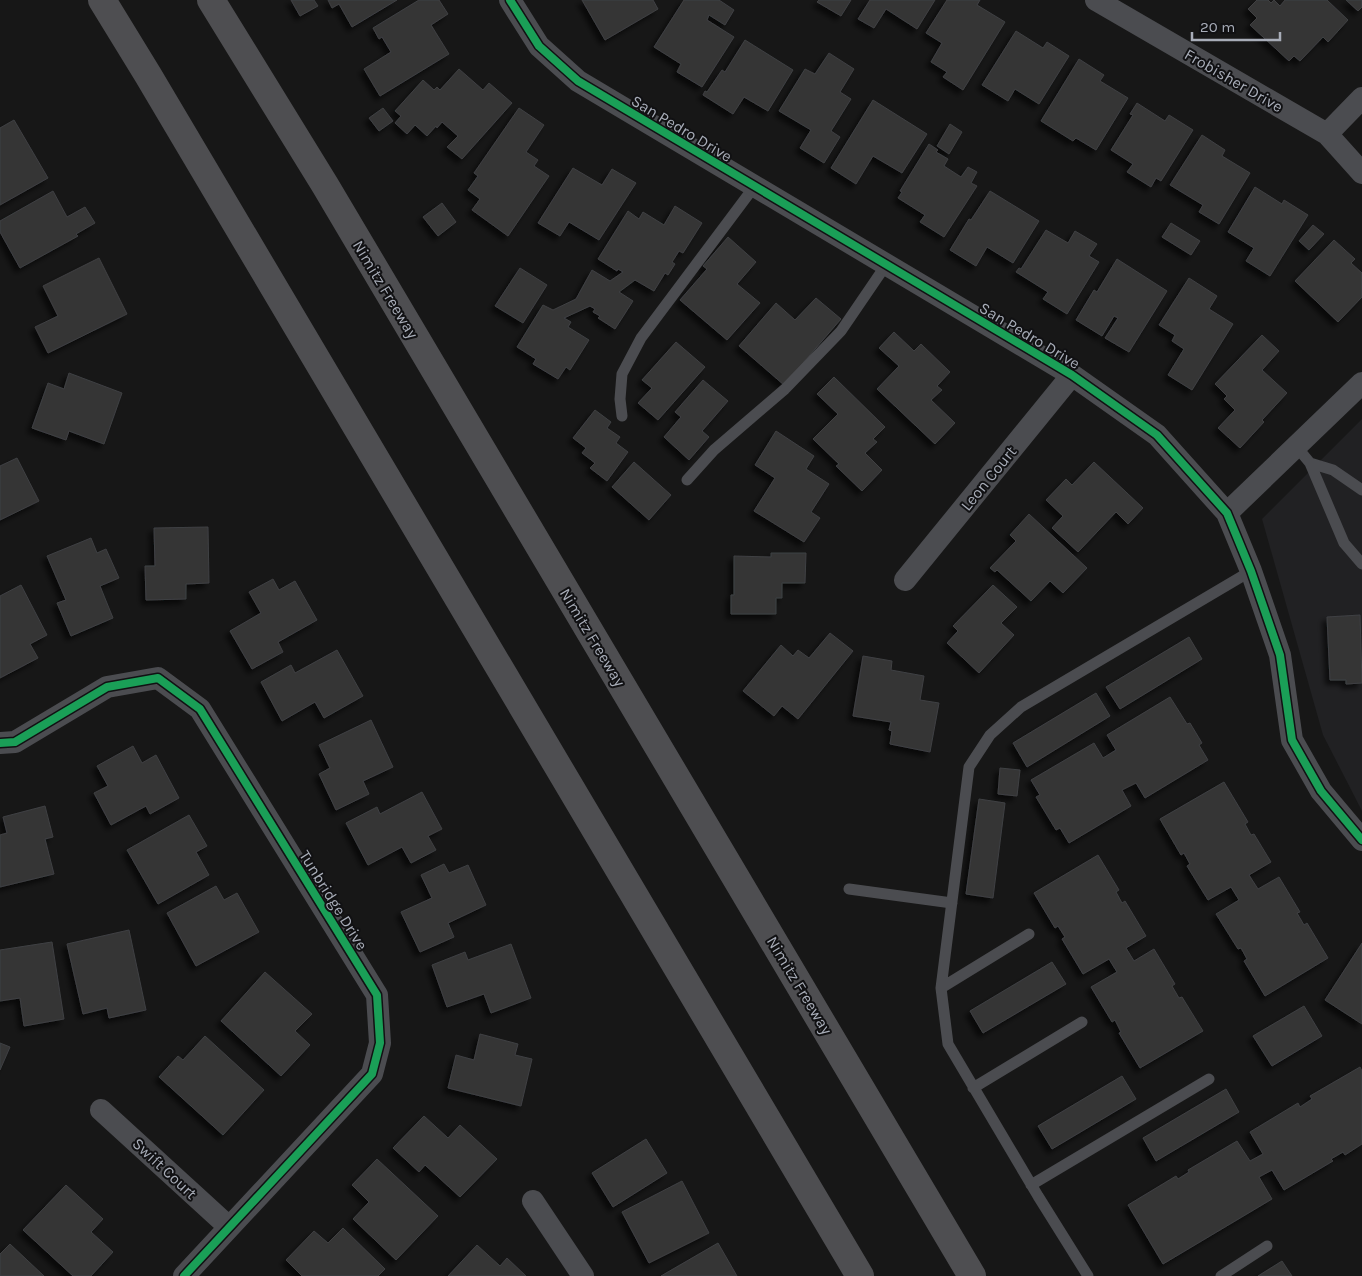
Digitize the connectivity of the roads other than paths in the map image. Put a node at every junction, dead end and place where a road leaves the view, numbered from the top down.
1 (102, 0) edge
2 (211, 0) edge
3 (510, 0) edge
4 (1096, 0) edge
5 (1362, 98) edge
6 (1327, 134) junction
7 (1362, 173) edge
8 (754, 186) junction
9 (886, 265) junction
10 (1072, 375) junction
11 (1360, 389) edge
12 (622, 416) dead end
13 (1303, 455) junction
14 (687, 480) dead end
15 (1362, 490) edge
16 (1227, 513) junction
17 (1362, 564) edge
18 (1252, 571) junction
19 (905, 580) dead end
20 (0, 743) edge
21 (1362, 840) edge
22 (849, 889) dead end
23 (952, 903) junction
24 (1029, 934) dead end
25 (941, 988) junction
26 (1082, 1022) dead end
27 (1209, 1079) dead end
28 (973, 1088) junction
29 (101, 1110) dead end
30 (1031, 1185) junction
31 (533, 1201) dead end
32 (228, 1227) junction
33 (1266, 1246) dead end
34 (184, 1276) edge
35 (583, 1276) edge
36 (860, 1276) edge
37 (972, 1276) edge
38 (1088, 1276) edge
39 (1221, 1276) edge

1 - 36 highway
2 - 37 highway, Nimitz Freeway
3 - 8 street, San Pedro Drive
4 - 6 street, Frobisher Drive
5 - 6 street
6 - 7 street, Frobisher Drive
8 - 9 street, San Pedro Drive
8 - 12 lane
9 - 10 street, San Pedro Drive
9 - 14 lane
10 - 16 street, San Pedro Drive
10 - 19 street, Leon Court
11 - 13 street
13 - 15 lane
13 - 16 street
13 - 17 lane
16 - 18 street, San Pedro Drive
18 - 21 street, San Pedro Drive
18 - 23 lane
20 - 32 street, Tunbridge Drive
22 - 23 lane
23 - 25 lane
24 - 25 lane
25 - 28 lane
26 - 28 lane
27 - 30 lane
28 - 30 lane
29 - 32 street, Swift Court
30 - 38 lane
31 - 35 street
32 - 34 street, Tunbridge Drive
33 - 39 lane

